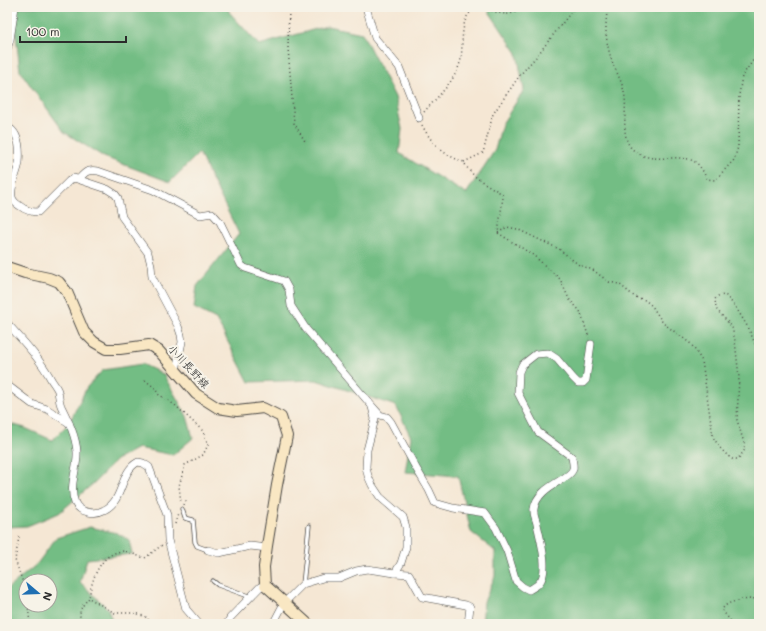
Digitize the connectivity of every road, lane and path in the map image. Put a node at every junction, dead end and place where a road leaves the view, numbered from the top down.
1 (15, 7) edge
2 (288, 7) edge
3 (366, 7) edge
4 (524, 7) edge
5 (575, 7) edge
6 (608, 7) edge
7 (7, 50) edge
8 (759, 52) edge
9 (418, 118) junction
10 (7, 127) edge
11 (306, 143) dead end
12 (464, 162) junction
13 (79, 179) junction
14 (498, 233) junction
15 (7, 267) edge
16 (7, 324) edge
17 (591, 344) joint
18 (759, 354) edge
19 (176, 370) junction
20 (144, 380) dead end
21 (7, 384) edge
22 (372, 406) junction
23 (69, 423) junction
24 (187, 499) dead end
25 (182, 508) junction
26 (174, 525) dead end
27 (309, 526) dead end
28 (19, 537) dead end
29 (168, 542) junction
30 (267, 548) junction
31 (208, 550) joint
32 (20, 573) edge
33 (395, 573) junction
34 (213, 581) dead end
35 (303, 584) junction
36 (265, 585) junction
37 (250, 597) junction
38 (89, 598) junction
39 (759, 598) edge
40 (284, 603) junction
41 (29, 613) edge
42 (30, 624) edge
43 (83, 624) edge
44 (149, 624) edge
45 (199, 624) edge
46 (227, 624) edge
47 (273, 624) edge
48 (308, 624) edge
49 (468, 624) edge
50 (733, 624) edge

1 - 7 street
2 - 11 path
3 - 9 street
4 - 9 path
5 - 12 path
6 - 8 path
9 - 12 path
10 - 13 street
12 - 14 path
13 - 19 street
13 - 22 street
14 - 17 path
14 - 18 path
15 - 19 main road, 小川長野線
16 - 23 street
17 - 22 street
19 - 30 main road, 小川長野線
20 - 25 path
21 - 23 street
22 - 33 street
23 - 29 street
24 - 25 path
25 - 26 path
25 - 31 lane
27 - 35 lane
28 - 32 path
29 - 38 path
29 - 45 street
30 - 31 street
30 - 36 main road, 小川長野線
33 - 35 street
33 - 49 street
34 - 37 lane
35 - 40 street
36 - 37 street
36 - 40 main road
37 - 46 street
38 - 43 path
38 - 44 path
39 - 50 path
40 - 47 street
40 - 48 main road
41 - 42 path

